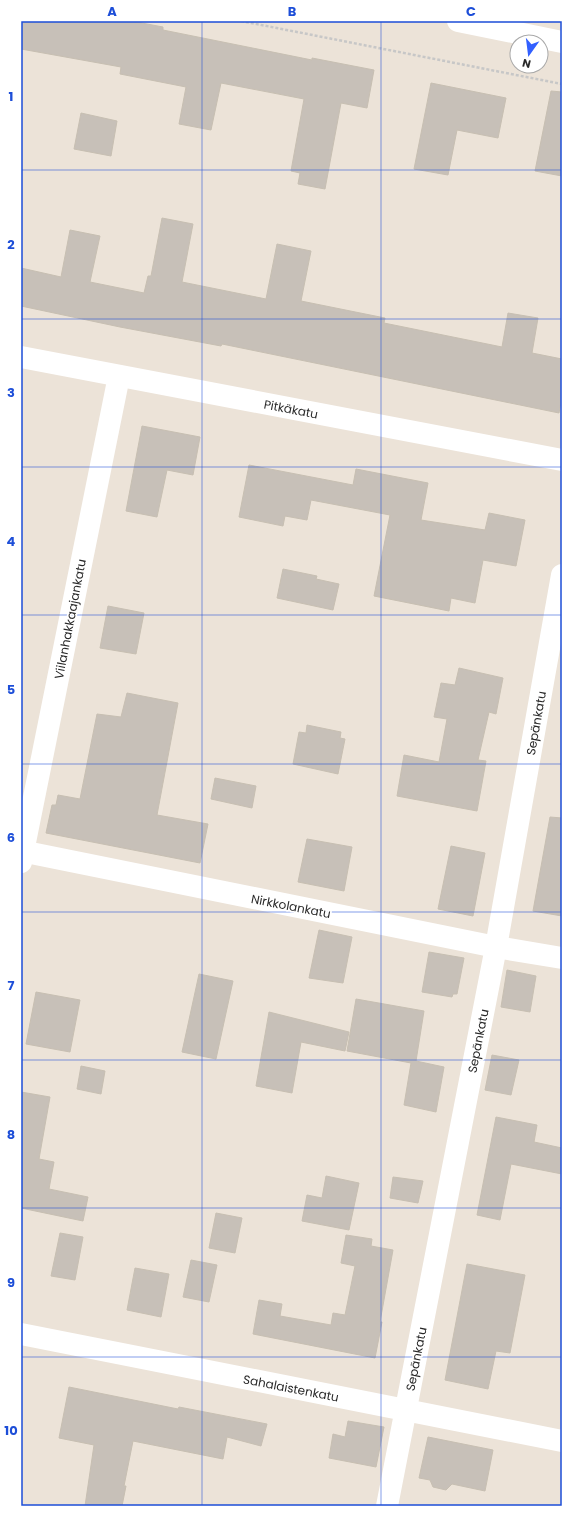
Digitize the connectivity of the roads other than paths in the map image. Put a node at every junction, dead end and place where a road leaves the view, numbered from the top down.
1 (458, 21) edge
2 (562, 42) edge
3 (21, 357) edge
4 (119, 376) junction
5 (562, 460) edge
6 (562, 575) edge
7 (22, 855) edge
8 (496, 947) junction
9 (562, 958) edge
10 (21, 1334) edge
11 (406, 1411) junction
12 (562, 1441) edge
13 (387, 1506) edge

1 - 2 street
3 - 4 street, Pitkäkatu
4 - 5 street, Pitkäkatu
4 - 7 street, Viilanhakkaajankatu
6 - 8 street, Sepänkatu
7 - 8 street, Nirkkolankatu
8 - 9 street, Nirkkolankatu
8 - 11 street, Sepänkatu
10 - 11 street, Sahalaistenkatu
11 - 12 street, Sahalaistenkatu
11 - 13 street, Sepänkatu

